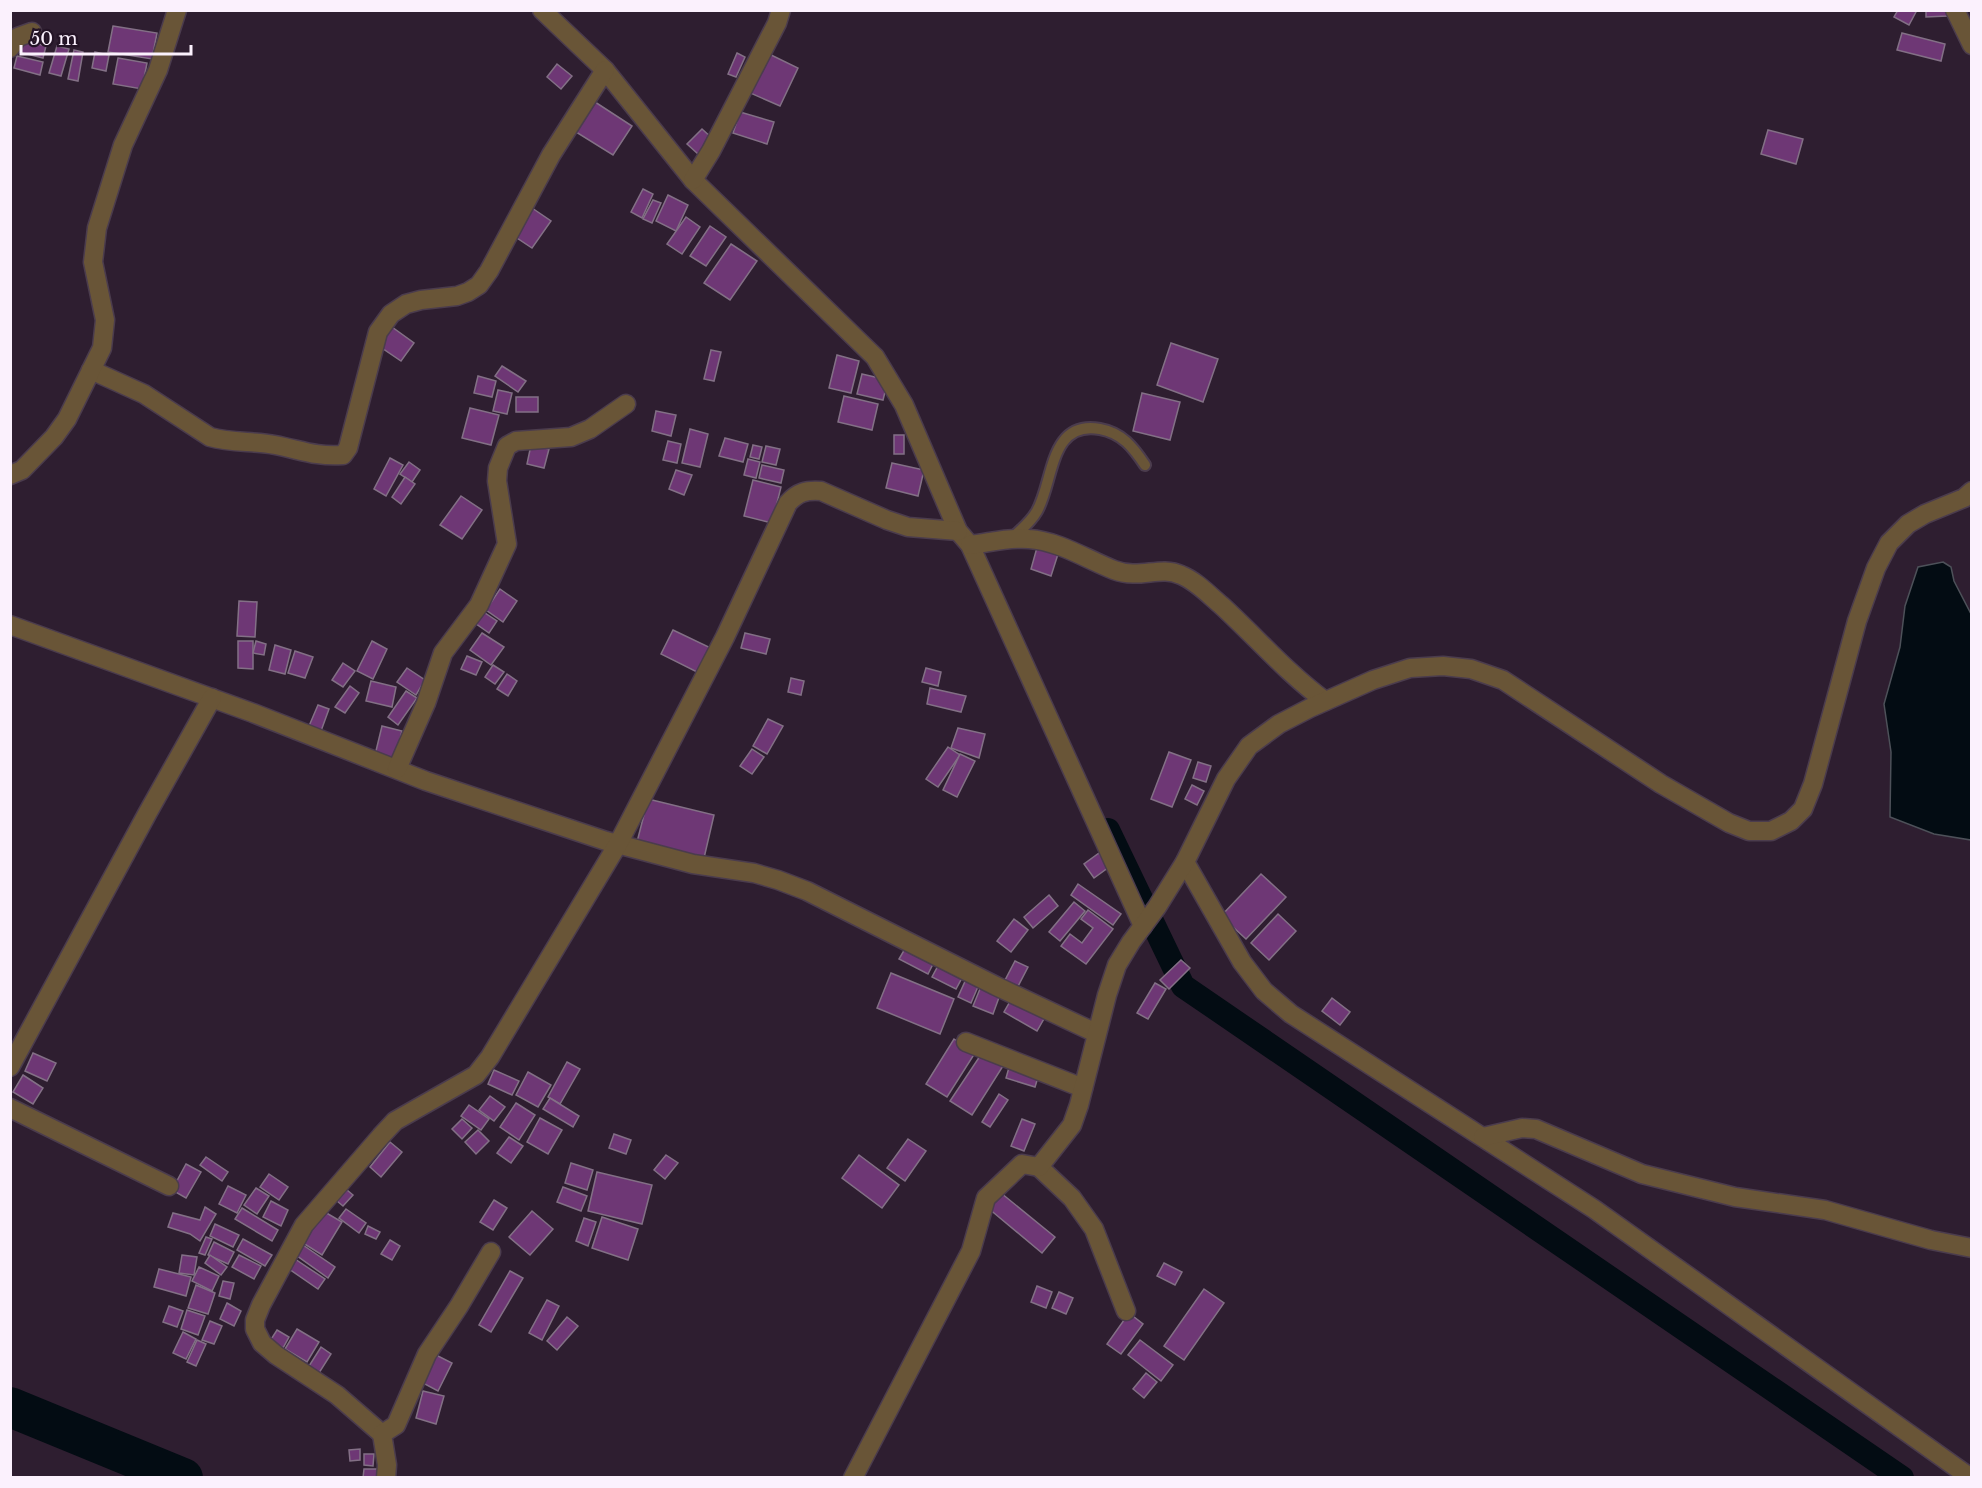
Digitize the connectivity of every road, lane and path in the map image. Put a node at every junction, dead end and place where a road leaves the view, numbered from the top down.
1 (177, 10) edge
2 (542, 10) edge
3 (781, 10) edge
4 (1955, 10) edge
5 (32, 32) dead end
6 (1971, 45) edge
7 (10, 48) edge
8 (605, 70) junction
9 (696, 175) junction
10 (91, 370) junction
11 (626, 404) dead end
12 (1145, 465) dead end
13 (10, 475) edge
14 (1969, 495) edge
15 (1006, 539) junction
16 (969, 540) junction
17 (10, 625) edge
18 (212, 698) junction
19 (1325, 701) junction
20 (397, 769) junction
21 (618, 844) junction
22 (1181, 868) junction
23 (1143, 926) junction
24 (1096, 1033) junction
25 (966, 1042) dead end
26 (10, 1067) edge
27 (1083, 1088) junction
28 (10, 1108) edge
29 (1483, 1137) junction
30 (1039, 1167) junction
31 (169, 1185) dead end
32 (1971, 1248) edge
33 (491, 1252) dead end
34 (1126, 1311) dead end
35 (382, 1434) junction
36 (386, 1478) edge
37 (853, 1478) edge
38 (1971, 1478) edge

1 - 10 street
2 - 8 street
3 - 9 street
4 - 6 street
5 - 7 street
8 - 9 street
8 - 10 street
9 - 16 street
10 - 13 street
11 - 20 street
12 - 15 lane
14 - 19 street
15 - 16 street
15 - 19 street
16 - 21 street
16 - 23 street
17 - 18 street
18 - 20 street
18 - 26 street
19 - 22 street
20 - 21 street
21 - 24 street
21 - 35 street
22 - 23 street
22 - 29 street
23 - 24 street
24 - 27 street
25 - 27 street
27 - 30 street
28 - 31 street
29 - 32 street
29 - 38 street
30 - 34 street
30 - 37 street
33 - 35 street
35 - 36 street

